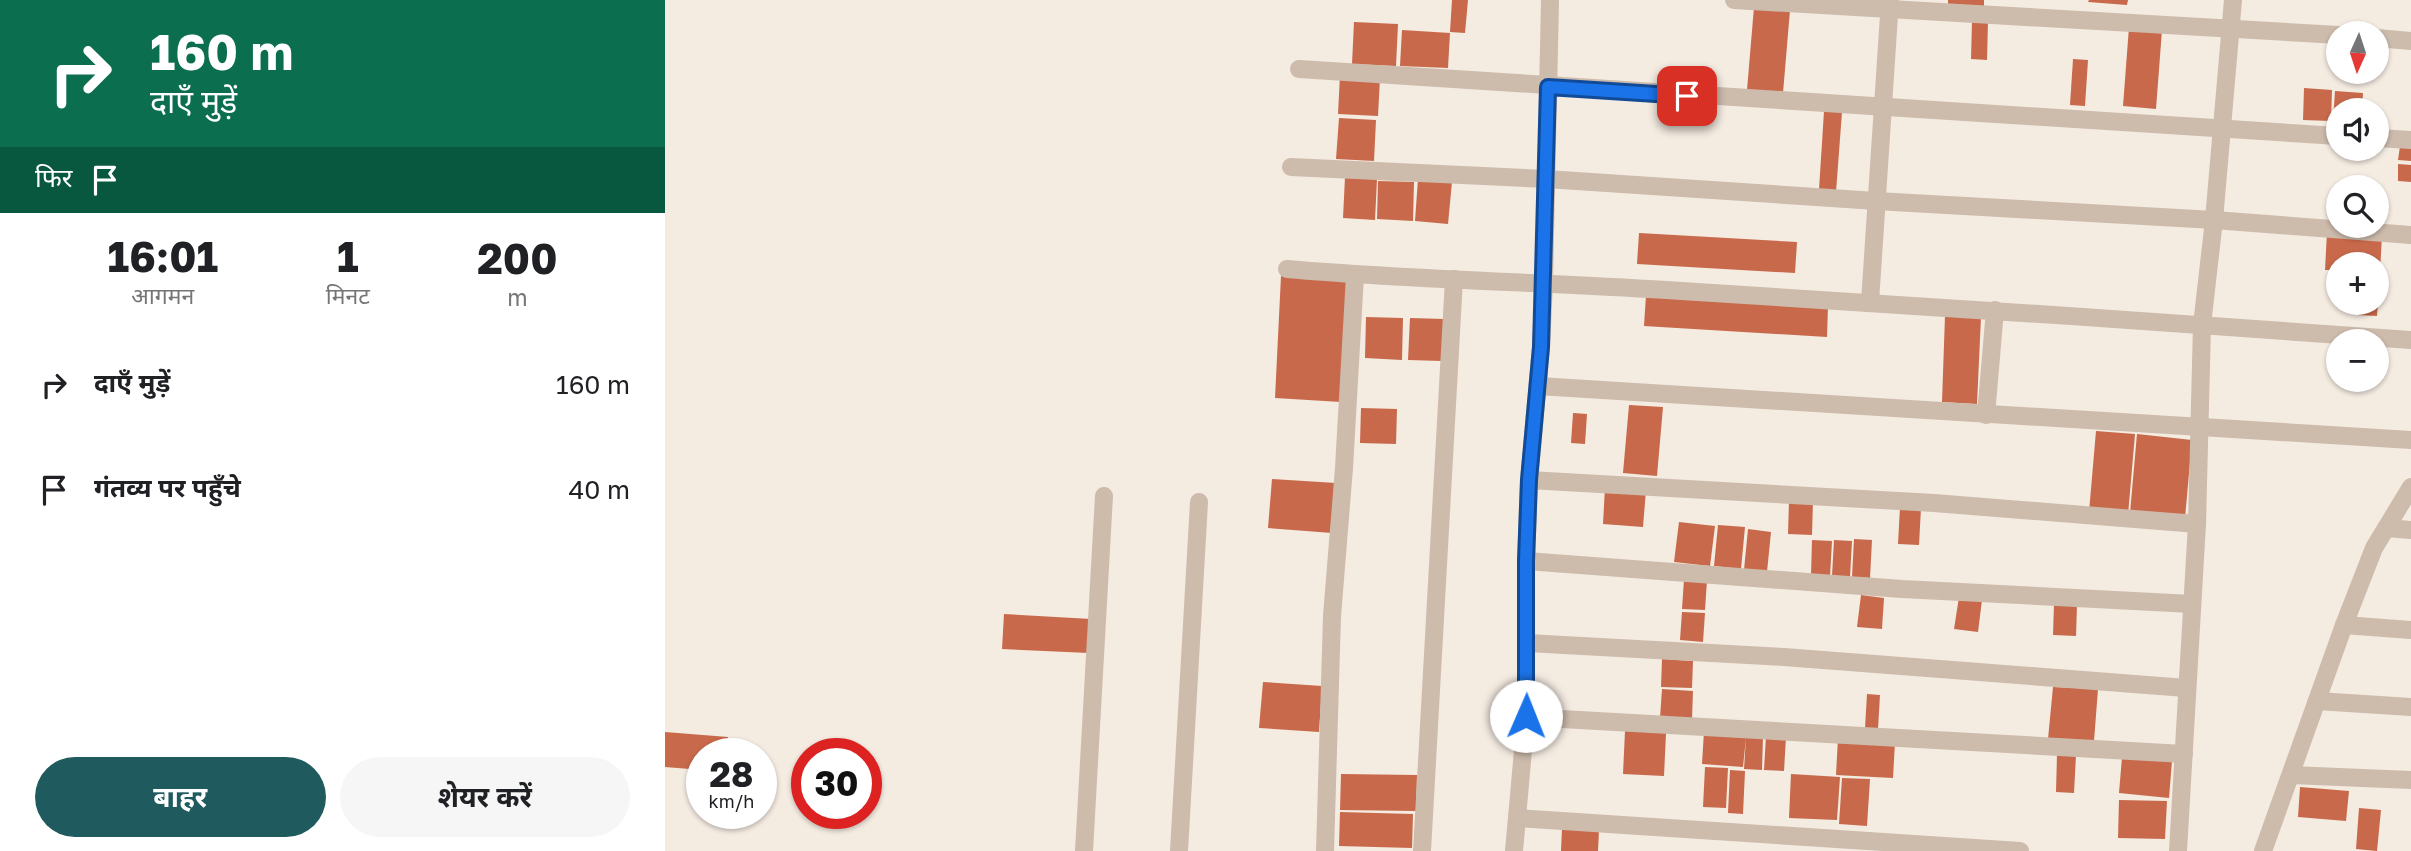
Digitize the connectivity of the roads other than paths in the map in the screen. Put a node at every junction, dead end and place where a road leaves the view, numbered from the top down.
1 (1551, 0) edge
2 (1734, 0) edge
3 (2233, 0) edge
4 (1890, 4) edge
5 (2232, 27) junction
6 (2326, 34) edge
7 (2389, 39) edge
8 (2411, 41) edge
9 (1299, 69) dead end
10 (1548, 87) junction
11 (1882, 108) junction
12 (2221, 128) junction
13 (2326, 135) edge
14 (2389, 139) edge
15 (2411, 140) edge
16 (1291, 167) dead end
17 (1546, 179) junction
18 (1876, 201) junction
19 (2214, 220) junction
20 (2411, 235) edge
21 (1287, 269) dead end
22 (1355, 275) junction
23 (1454, 279) junction
24 (1544, 282) junction
25 (1870, 302) junction
26 (1994, 310) junction
27 (2202, 325) junction
28 (2411, 340) edge
29 (1538, 386) junction
30 (1986, 415) junction
31 (2200, 429) junction
32 (2411, 440) edge
33 (1529, 480) junction
34 (2411, 487) edge
35 (1104, 496) dead end
36 (1199, 502) dead end
37 (2197, 524) junction
38 (2386, 528) junction
39 (2411, 530) edge
40 (1526, 561) junction
41 (2192, 604) junction
42 (2344, 625) junction
43 (2411, 630) edge
44 (1527, 643) junction
45 (2186, 688) junction
46 (2317, 701) junction
47 (2411, 707) edge
48 (1526, 716) junction
49 (2184, 754) junction
50 (2291, 775) junction
51 (2411, 780) edge
52 (1517, 818) junction
53 (1084, 851) edge
54 (1179, 851) edge
55 (1325, 851) edge
56 (1422, 851) edge
57 (1514, 851) edge
58 (2020, 851) edge
59 (2178, 851) edge
60 (2263, 851) edge

1 - 10 street
2 - 4 street
3 - 5 street
4 - 5 street
4 - 11 street
5 - 6 street
5 - 12 street
7 - 8 street
9 - 10 street
10 - 11 street
10 - 17 street
11 - 12 street
11 - 18 street
12 - 13 street
12 - 19 street
14 - 15 street
16 - 17 street
17 - 18 street
17 - 24 street
18 - 19 street
18 - 25 street
19 - 20 street
19 - 27 street
21 - 22 street
22 - 23 street
22 - 55 street
23 - 24 street
23 - 56 street
24 - 25 street
24 - 29 street
25 - 26 street
26 - 27 street
26 - 30 street
27 - 28 street
27 - 31 street
29 - 30 street
29 - 33 street
30 - 31 street
31 - 32 street
31 - 37 street
33 - 37 street
33 - 40 street
34 - 38 street
35 - 53 street
36 - 54 street
37 - 41 street
38 - 39 street
38 - 42 street
40 - 41 street
40 - 44 street
41 - 45 street
42 - 43 street
42 - 46 street
44 - 45 street
44 - 48 street
45 - 49 street
46 - 47 street
46 - 50 street
48 - 49 street
48 - 52 street
49 - 59 street
50 - 51 street
50 - 60 street
52 - 57 street
52 - 58 street

